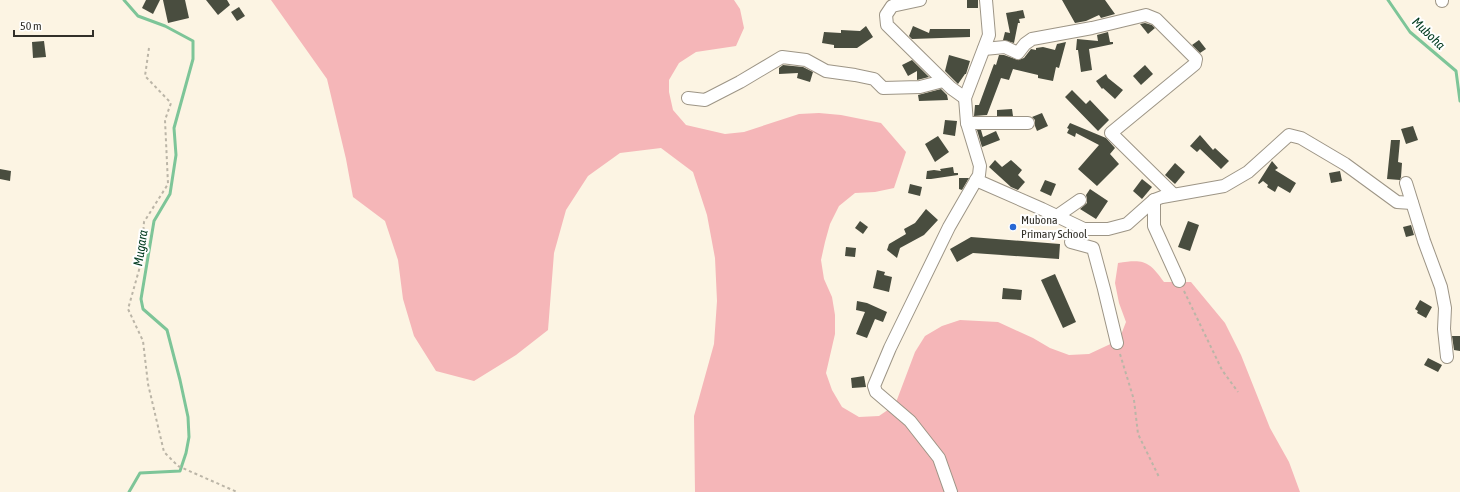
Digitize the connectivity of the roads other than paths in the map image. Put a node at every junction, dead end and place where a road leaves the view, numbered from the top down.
1 (920, 0) edge
2 (986, 0) edge
3 (984, 49) junction
4 (943, 81) junction
5 (688, 98) dead end
6 (965, 98) junction
7 (967, 123) junction
8 (1028, 123) dead end
9 (976, 180) junction
10 (1406, 183) dead end
11 (1173, 194) junction
12 (1080, 200) dead end
13 (1154, 200) junction
14 (1412, 203) junction
15 (1057, 216) junction
16 (1084, 229) junction
17 (1179, 281) road end
18 (1117, 343) road end
19 (1447, 357) dead end
20 (951, 492) edge

1 - 4 street
2 - 3 street
3 - 6 street
3 - 11 street
4 - 5 street
4 - 6 street
6 - 7 street
7 - 8 street
7 - 9 street
9 - 15 street
9 - 20 street
10 - 14 street
11 - 13 street
11 - 14 street
12 - 15 street
13 - 16 street
13 - 17 street
14 - 19 street
15 - 16 street
16 - 18 street

